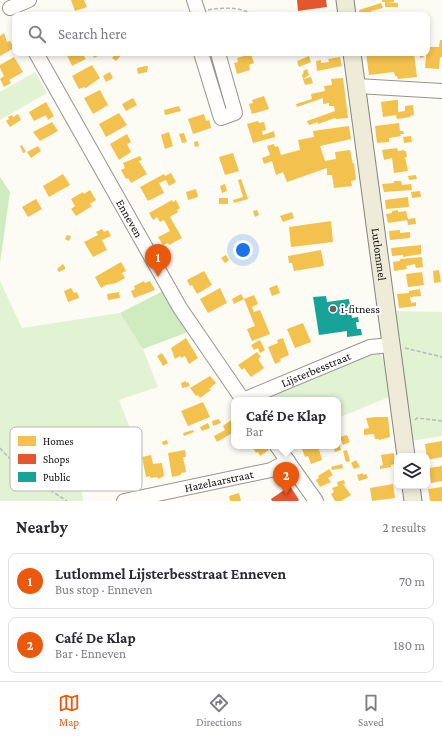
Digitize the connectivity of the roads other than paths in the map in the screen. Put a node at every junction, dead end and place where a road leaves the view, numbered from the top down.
1 (29, 0) edge
2 (345, 0) edge
3 (10, 8) edge
4 (347, 12) edge
5 (38, 56) edge
6 (202, 56) edge
7 (219, 56) edge
8 (352, 56) edge
9 (356, 86) junction
10 (442, 91) edge
11 (391, 345) junction
12 (241, 397) edge
13 (250, 397) edge
14 (279, 449) edge
15 (406, 453) edge
16 (288, 461) junction
17 (411, 489) edge
18 (124, 501) edge
19 (316, 501) edge
20 (413, 501) edge

1 - 3 street
2 - 4 main road
5 - 12 street, Enneven
6 - 7 street
8 - 9 main road, Lutlommel
9 - 10 street
9 - 11 main road, Lutlommel
11 - 13 street, Lijsterbesstraat
11 - 15 main road, Lutlommel
14 - 16 street
16 - 18 street, Hazelaarstraat
16 - 19 street
17 - 20 main road

